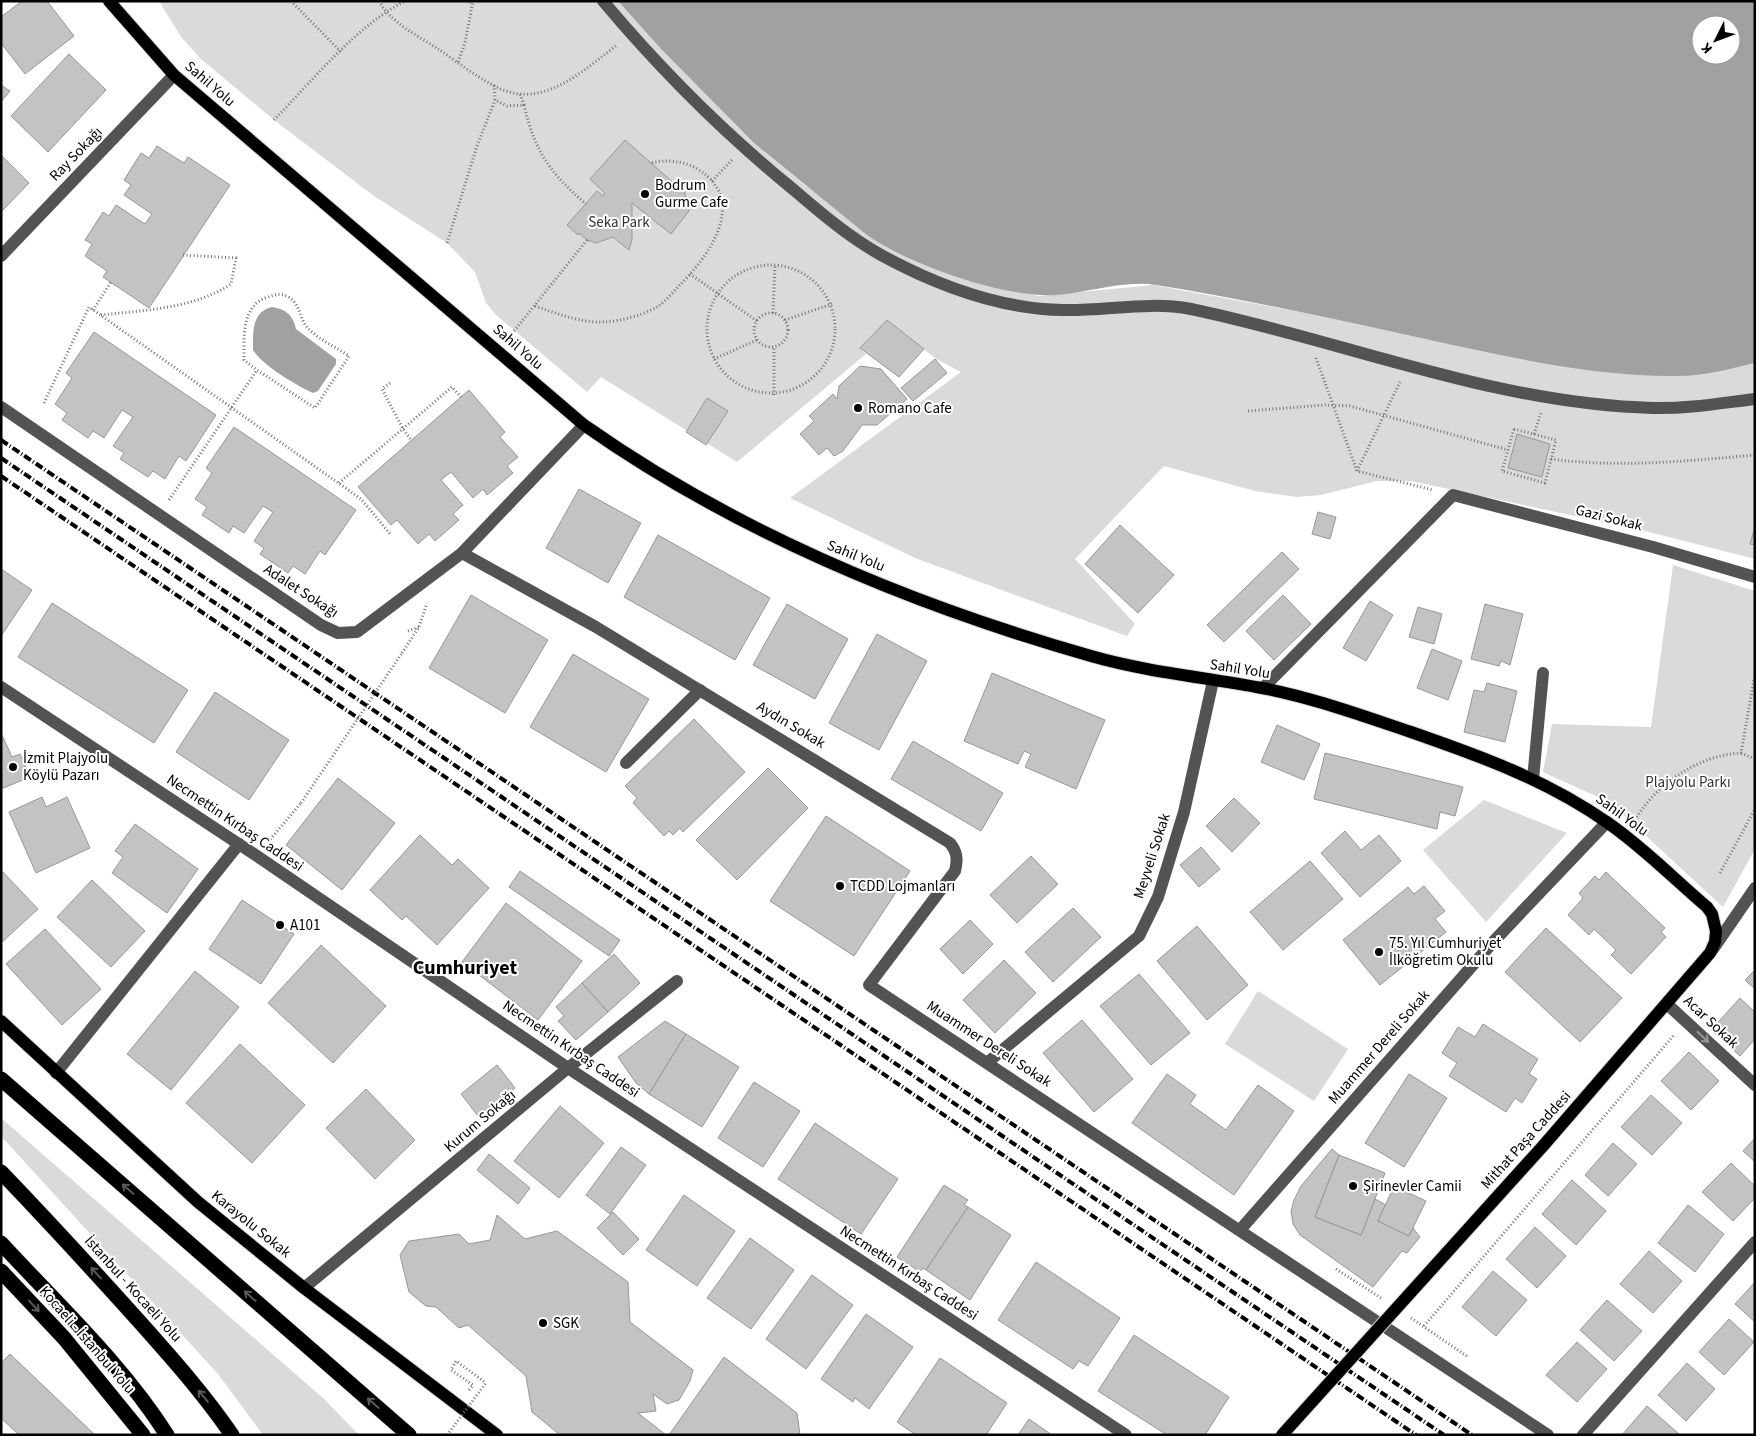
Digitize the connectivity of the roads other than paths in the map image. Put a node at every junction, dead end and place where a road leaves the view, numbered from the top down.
1 (109, 1) edge
2 (603, 1) edge
3 (174, 75) junction
4 (1, 256) edge
5 (1755, 399) edge
6 (1, 407) edge
7 (584, 424) junction
8 (462, 553) junction
9 (1755, 577) edge
10 (1543, 673) dead end
11 (1213, 681) junction
12 (1, 687) edge
13 (1264, 688) junction
14 (700, 690) junction
15 (626, 763) dead end
16 (1533, 779) junction
17 (1607, 822) junction
18 (239, 844) junction
19 (1755, 888) edge
20 (1712, 914) junction
21 (1735, 917) junction
22 (1710, 953) junction
23 (677, 981) dead end
24 (870, 985) joint
25 (1667, 1004) junction
26 (1, 1020) edge
27 (988, 1062) junction
28 (568, 1068) junction
29 (56, 1073) junction
30 (1, 1079) edge
31 (1755, 1085) edge
32 (1, 1172) edge
33 (1240, 1230) junction
34 (1755, 1242) edge
35 (1, 1243) edge
36 (1, 1271) edge
37 (304, 1288) junction
38 (143, 1435) edge
39 (167, 1435) edge
40 (232, 1435) edge
41 (409, 1435) edge
42 (497, 1435) edge
43 (1126, 1435) edge
44 (1282, 1435) edge
45 (1548, 1435) edge
46 (1584, 1435) edge

1 - 3 main road, Sahil Yolu
2 - 5 street
3 - 4 street, Ray Sokağı
3 - 7 main road, Sahil Yolu
6 - 8 street, Adalet Sokağı
7 - 8 street, Adalet Sokağı
7 - 11 main road, Sahil Yolu
8 - 14 street, Aydın Sokak
9 - 13 street, Gazi Sokak
10 - 16 street
11 - 13 main road, Sahil Yolu
11 - 27 street, Meyveli Sokak
12 - 18 street, Necmettin Kırbaş Caddesi
13 - 16 main road, Sahil Yolu
14 - 15 street
14 - 24 street, Aydın Sokak
16 - 17 main road, Sahil Yolu
17 - 20 main road, Sahil Yolu
17 - 33 street, Muammer Dereli Sokak
18 - 28 street, Necmettin Kırbaş Caddesi
18 - 29 street
19 - 21 street, Mithat Paşa Caddesi
20 - 21 street
20 - 22 main road, Mithat Paşa Caddesi
21 - 22 street, Mithat Paşa Caddesi
22 - 25 main road, Mithat Paşa Caddesi
23 - 28 street, Kurum Sokağı
24 - 27 street, Muammer Dereli Sokak
25 -> 31 street, Acar Sokak
25 - 44 main road, Mithat Paşa Caddesi, bridge
26 - 29 main road, Karayolu Sokak
27 - 33 street, Muammer Dereli Sokak
28 - 37 street, Kurum Sokağı
28 - 43 street, Necmettin Kırbaş Caddesi
29 - 37 main road, Karayolu Sokak
41 -> 30 highway
40 -> 32 highway, İstanbul - Kocaeli Yolu
33 - 45 street, Muammer Dereli Sokak
34 - 46 street
35 - 39 highway
36 -> 38 highway, Kocaeli - İstanbul Yolu
37 - 42 main road, Karayolu Sokak

